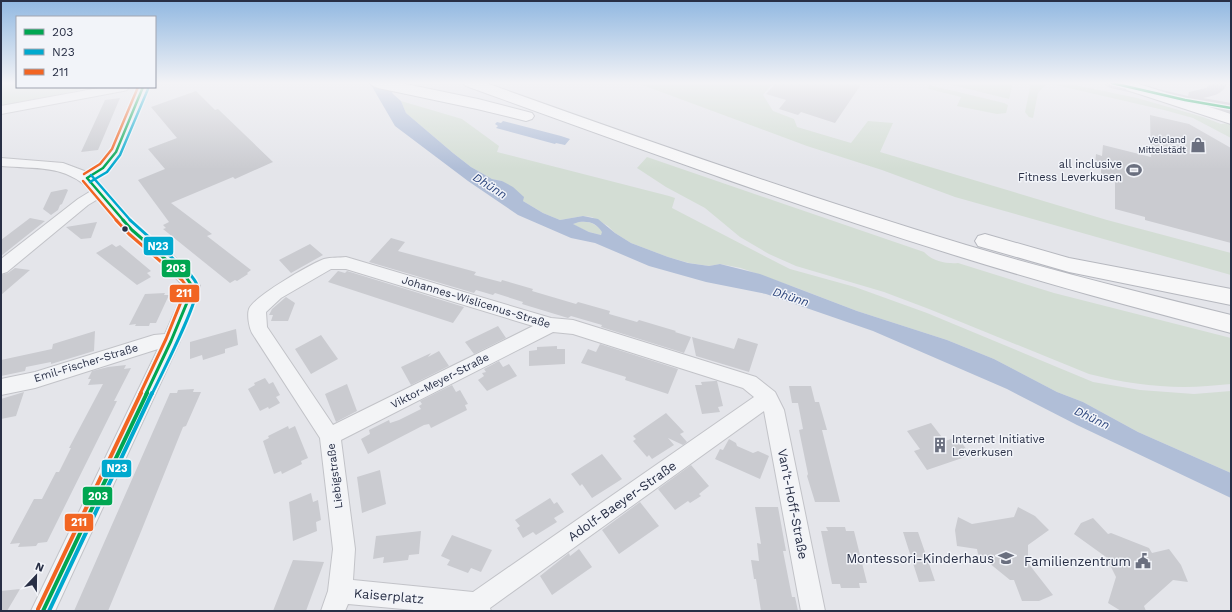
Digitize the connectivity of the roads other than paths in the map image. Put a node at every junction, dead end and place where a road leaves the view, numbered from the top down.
1 (133, 112) edge
2 (507, 112) edge
3 (551, 112) edge
4 (584, 112) edge
5 (1208, 112) edge
6 (1231, 119) edge
7 (1, 162) edge
8 (693, 162) junction
9 (87, 178) junction
10 (99, 192) junction
11 (1, 268) edge
12 (1231, 298) edge
13 (257, 310) joint
14 (1231, 324) edge
15 (551, 325) junction
16 (171, 341) junction
17 (1, 387) edge
18 (768, 398) junction
19 (330, 436) junction
20 (336, 601) edge
21 (477, 607) edge
22 (43, 611) edge
23 (813, 611) edge

1 - 9 street
2 - 8 highway
3 - 8 highway
4 - 12 highway
5 - 6 highway
7 - 9 street
8 - 14 highway
9 - 10 street
10 - 11 street
10 - 16 street
13 - 15 street, Johannes-Wislicenus-Straße
13 - 19 street, Liebigstraße
15 - 18 street, Johannes-Wislicenus-Straße
15 - 19 street, Viktor-Meyer-Straße
16 - 17 street, Emil-Fischer-Straße
16 - 22 street
18 - 21 street, Adolf-Baeyer-Straße
18 - 23 street, Van't-Hoff-Straße
19 - 20 street, Liebigstraße
20 - 21 street, Kaiserplatz

